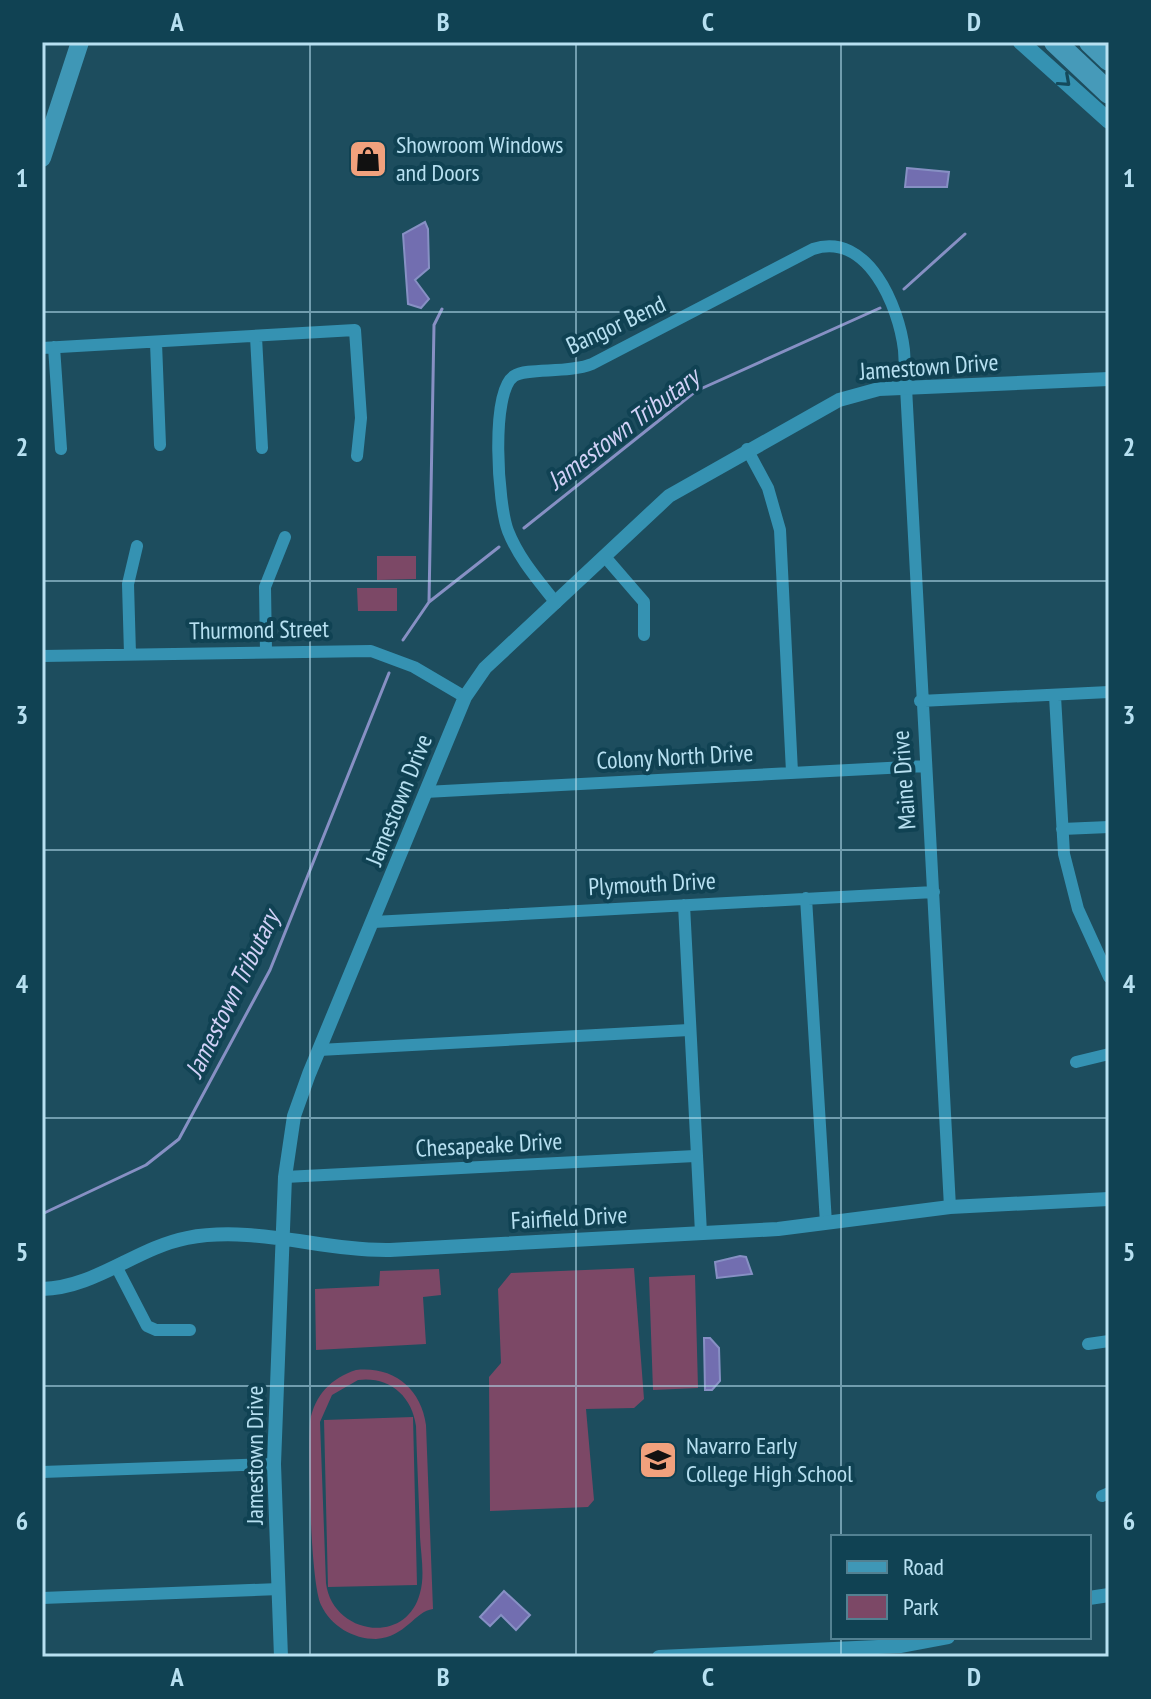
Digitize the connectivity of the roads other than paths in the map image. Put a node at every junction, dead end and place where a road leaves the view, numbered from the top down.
1 (80, 42) edge
2 (1021, 42) edge
3 (1055, 42) edge
4 (1090, 42) edge
5 (1109, 60) edge
6 (1109, 93) edge
7 (1109, 121) edge
8 (42, 158) edge
9 (256, 337) junction
10 (156, 343) junction
11 (48, 347) edge
12 (904, 350) joint
13 (1109, 379) edge
14 (907, 388) junction
15 (160, 445) dead end
16 (262, 448) dead end
17 (61, 449) dead end
18 (747, 449) junction
19 (357, 456) dead end
20 (285, 537) dead end
21 (137, 546) dead end
22 (606, 558) junction
23 (556, 603) junction
24 (644, 635) dead end
25 (266, 652) junction
26 (130, 654) junction
27 (42, 656) edge
28 (1109, 692) edge
29 (1055, 696) junction
30 (465, 697) junction
31 (920, 701) junction
32 (926, 766) junction
33 (792, 772) junction
34 (425, 792) junction
35 (1109, 827) edge
36 (1062, 829) junction
37 (934, 892) junction
38 (806, 898) junction
39 (684, 905) junction
40 (373, 922) junction
41 (1109, 977) edge
42 (689, 1030) junction
43 (319, 1050) junction
44 (1109, 1054) edge
45 (1076, 1062) dead end
46 (695, 1156) junction
47 (285, 1177) junction
48 (1109, 1199) edge
49 (950, 1207) junction
50 (826, 1223) junction
51 (701, 1233) junction
52 (283, 1239) junction
53 (116, 1266) junction
54 (43, 1293) edge
55 (190, 1330) dead end
56 (1109, 1341) edge
57 (1088, 1344) dead end
58 (274, 1464) junction
59 (42, 1472) edge
60 (279, 1589) junction
61 (42, 1598) edge
62 (937, 1639) edge
63 (844, 1653) edge
64 (714, 1656) edge
65 (281, 1657) edge
66 (659, 1657) edge

1 - 8 main road
2 -> 7 main road
3 - 6 highway
4 - 5 highway
9 - 10 street
9 - 16 street
9 - 19 street
10 - 11 street
10 - 15 street
11 - 17 street
12 - 14 street, Maine Drive
12 - 23 street, Bangor Bend
13 - 14 street, Jamestown Drive
14 - 18 street, Jamestown Drive
14 - 31 street, Maine Drive
18 - 22 street, Jamestown Drive
18 - 33 street
20 - 25 street
21 - 26 street
22 - 23 street, Jamestown Drive
22 - 24 street
23 - 30 street, Jamestown Drive
25 - 26 street, Thurmond Street
25 - 30 street, Thurmond Street
26 - 27 street, Thurmond Street
28 - 29 street
29 - 31 street
29 - 36 street
30 - 34 street, Jamestown Drive
31 - 32 street, Maine Drive
32 - 33 street, Colony North Drive
32 - 37 street, Maine Drive
33 - 34 street, Colony North Drive
34 - 40 street, Jamestown Drive
35 - 36 street
36 - 41 street
37 - 38 street, Plymouth Drive
37 - 49 street, Maine Drive
38 - 39 street, Plymouth Drive
38 - 50 street
39 - 40 street, Plymouth Drive
39 - 42 street
40 - 43 street, Jamestown Drive
42 - 43 street
42 - 46 street
43 - 47 street, Jamestown Drive
44 - 45 street
46 - 47 street, Chesapeake Drive
46 - 51 street
47 - 52 street, Jamestown Drive
48 - 49 street, Fairfield Drive
49 - 50 street, Fairfield Drive
50 - 51 street, Fairfield Drive
51 - 52 street, Fairfield Drive
52 - 53 street, Fairfield Drive
52 - 58 street, Jamestown Drive
53 - 54 street, Fairfield Drive
53 - 55 street
56 - 57 street
58 - 59 street
58 - 60 street, Jamestown Drive
60 - 61 street
60 - 65 street, Jamestown Drive
62 - 63 street
63 - 64 street
64 - 66 street

